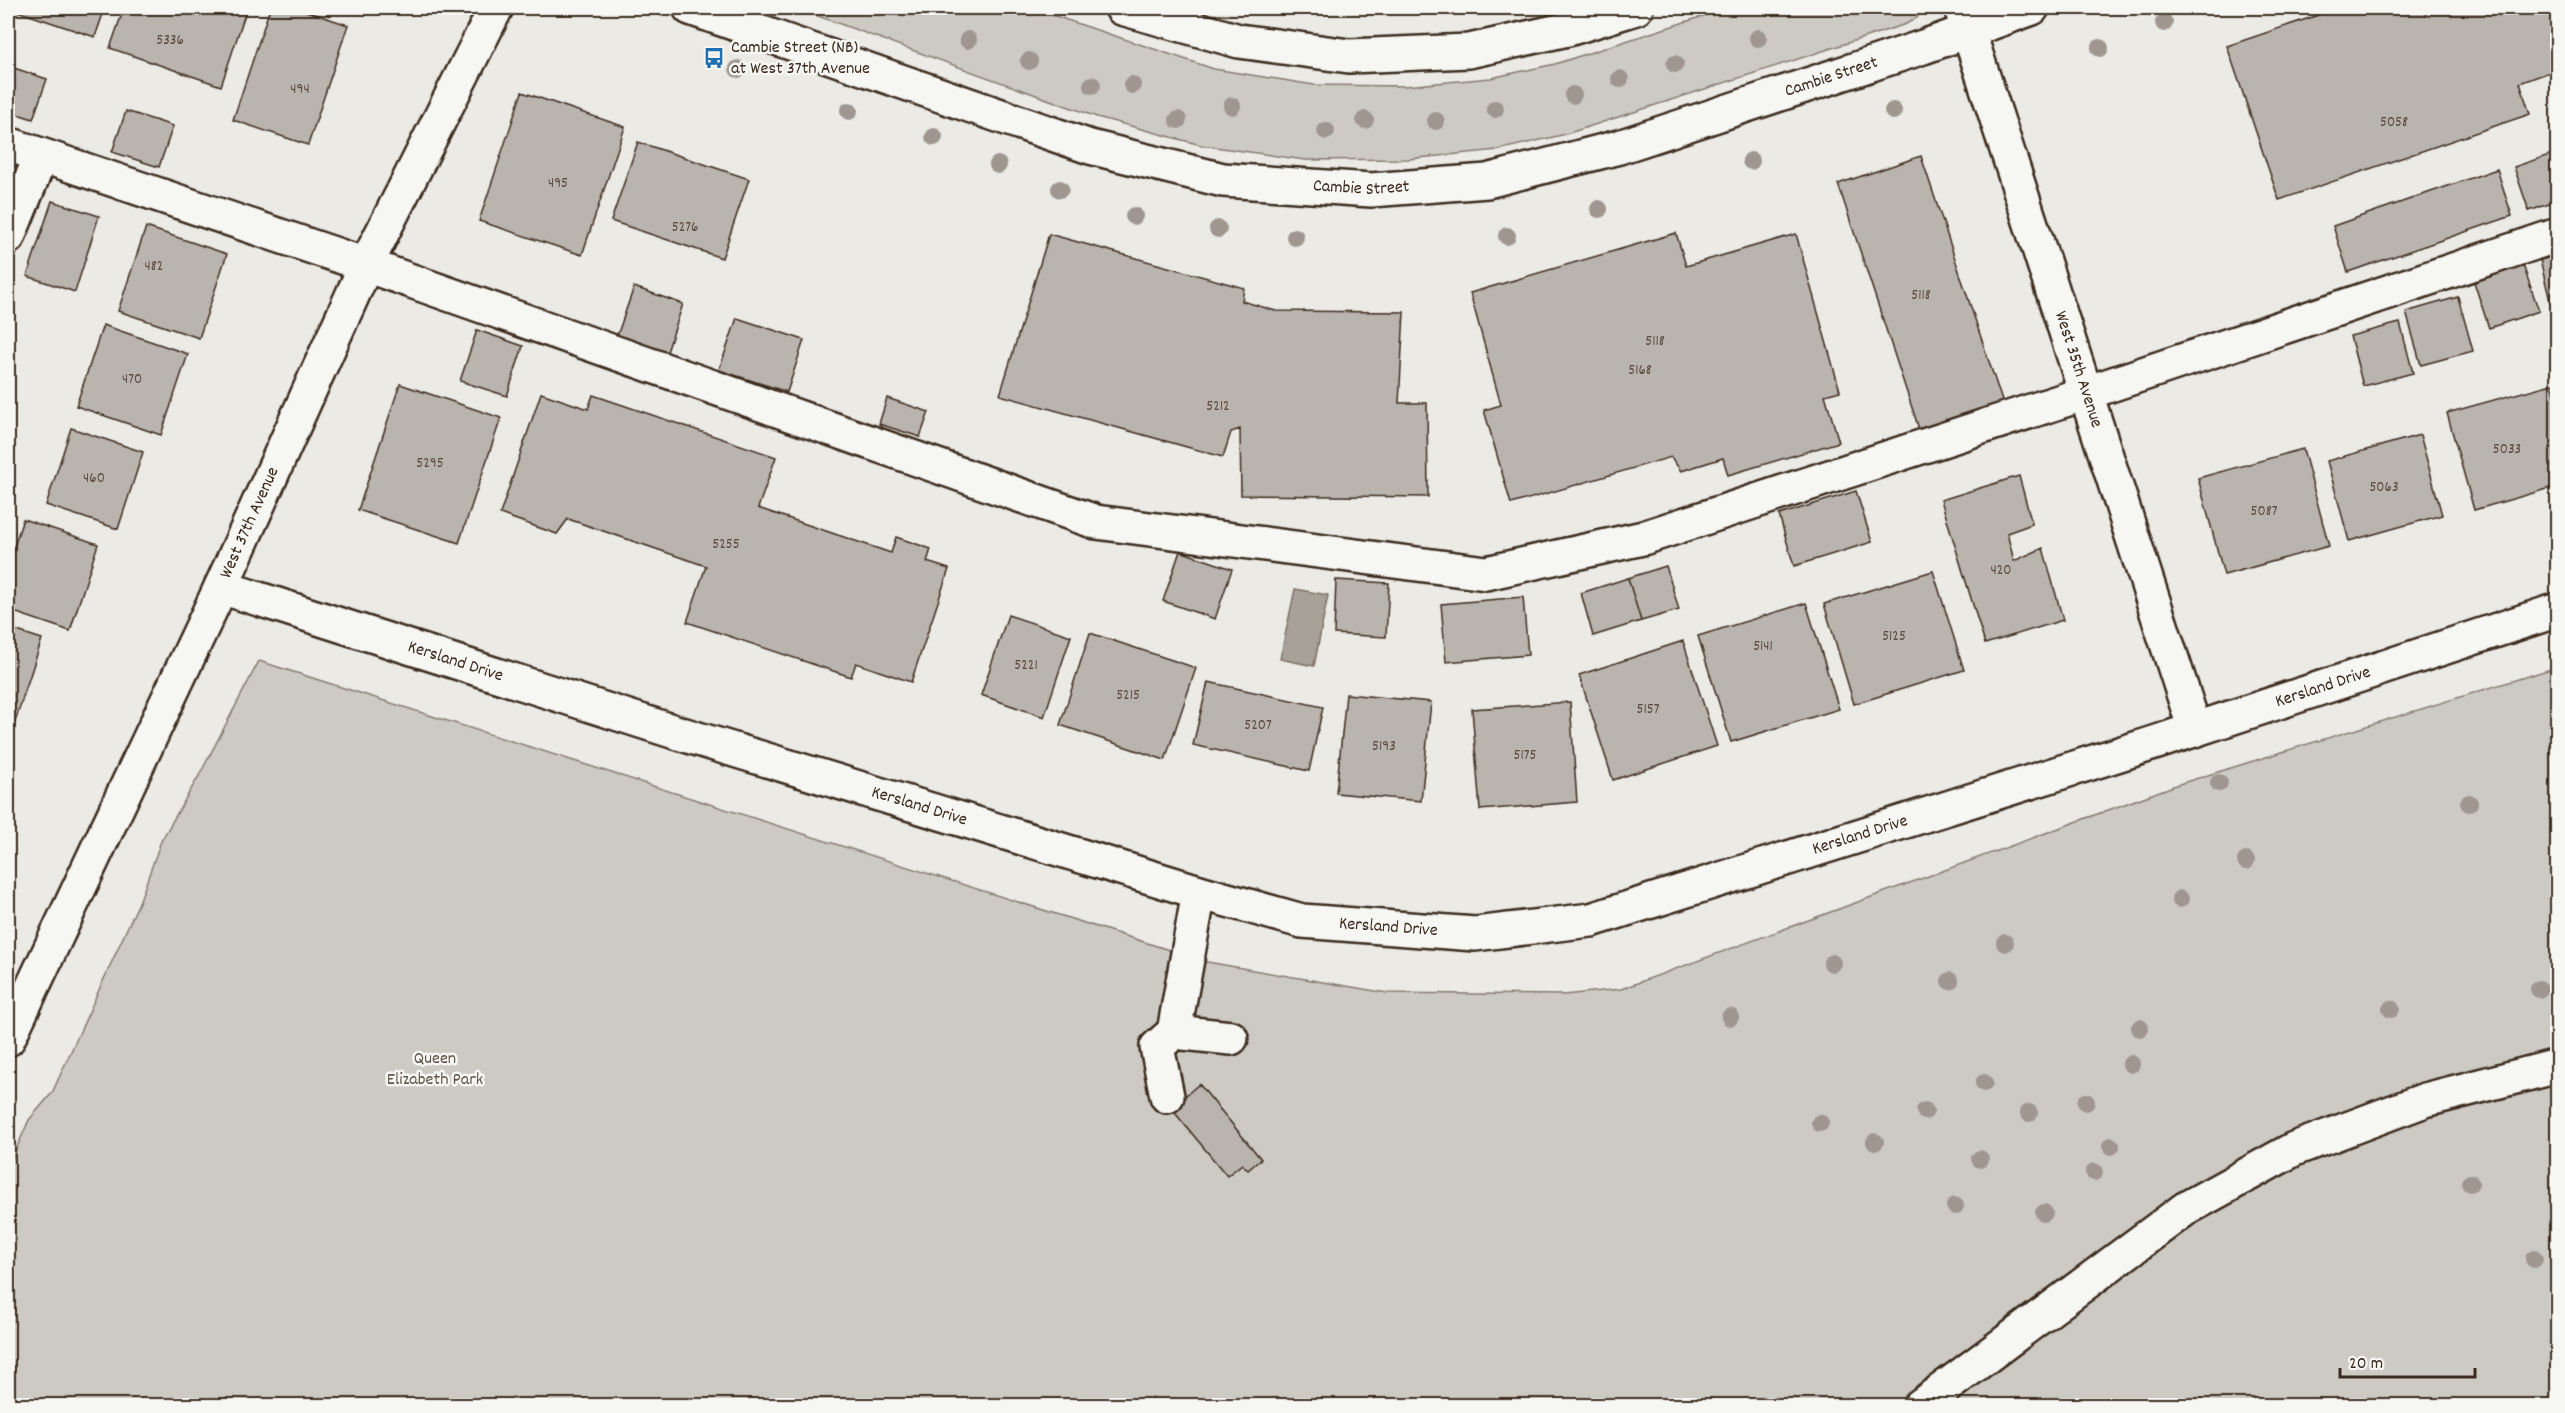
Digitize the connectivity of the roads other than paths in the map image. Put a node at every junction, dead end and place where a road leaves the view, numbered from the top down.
1 (496, 8) edge
2 (690, 8) edge
3 (1122, 8) edge
4 (1636, 8) edge
5 (2032, 8) edge
6 (1965, 18) edge
7 (8, 144) edge
8 (41, 156) junction
9 (2558, 235) edge
10 (8, 237) edge
11 (366, 265) junction
12 (2086, 393) junction
13 (221, 587) junction
14 (2558, 610) edge
15 (2195, 730) junction
16 (1199, 892) junction
17 (1174, 1032) junction
18 (1231, 1038) dead end
19 (8, 1039) edge
20 (2558, 1066) edge
21 (1167, 1096) dead end
22 (1920, 1406) edge

1 - 11 street, West 37th Avenue
2 - 6 street, Cambie Street
3 - 4 street
5 - 6 street, Cambie Street
6 - 12 street, West 35th Avenue
7 - 8 street
8 - 10 street
8 - 11 street
9 - 12 street
11 - 12 street
11 - 13 street, West 37th Avenue
12 - 15 street, West 35th Avenue
13 - 16 street, Kersland Drive
13 - 19 street, West 37th Avenue
14 - 15 street, Kersland Drive
15 - 16 street, Kersland Drive
16 - 17 street
17 - 18 street
17 - 21 street
20 - 22 street

